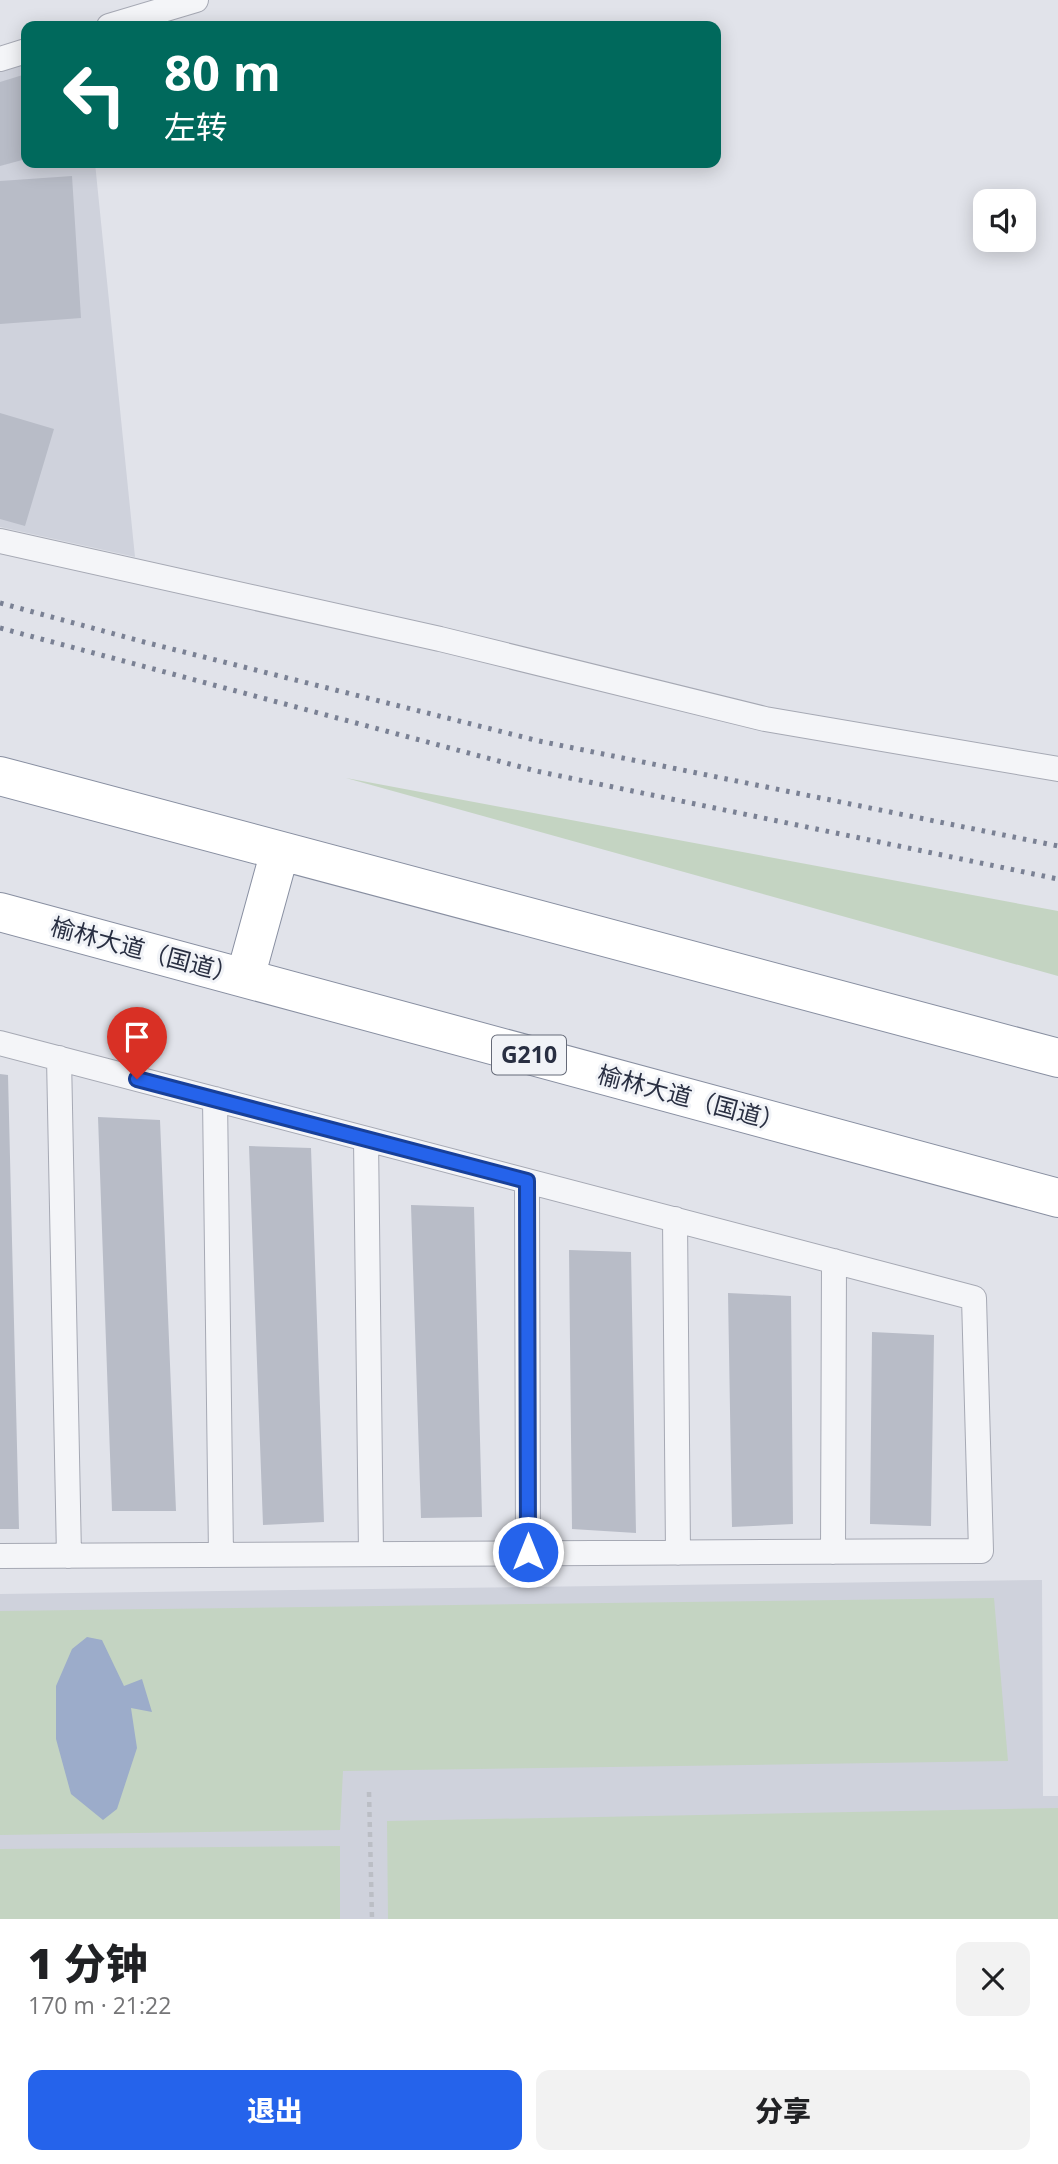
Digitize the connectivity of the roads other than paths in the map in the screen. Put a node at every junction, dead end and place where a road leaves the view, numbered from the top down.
1 (195, 0) edge
2 (126, 21) edge
3 (21, 53) edge
4 (0, 59) edge
5 (0, 541) edge
6 (1058, 769) edge
7 (0, 776) edge
8 (279, 851) junction
9 (0, 912) edge
10 (245, 978) junction
11 (0, 1043) edge
12 (59, 1058) junction
13 (1058, 1058) edge
14 (215, 1099) junction
15 (366, 1139) junction
16 (527, 1181) junction
17 (1058, 1198) edge
18 (675, 1219) junction
19 (834, 1261) junction
20 (528, 1552) junction
21 (832, 1552) junction
22 (371, 1553) junction
23 (678, 1553) junction
24 (221, 1555) junction
25 (0, 1556) edge
26 (69, 1556) junction

1 - 2 street
3 - 4 street
5 - 6 street
7 - 8 highway
8 - 10 highway
8 - 13 highway
9 - 10 highway, 榆林大道（国道） / G210
10 - 17 highway, 榆林大道（国道） / G210
11 - 12 street
12 - 14 street
12 - 26 street
14 - 15 street
14 - 24 street
15 - 16 street
15 - 22 street
16 - 18 street
16 - 20 street
18 - 19 street
18 - 23 street
19 - 21 street
19 - 21 street
20 - 22 street
20 - 23 street
21 - 23 street
22 - 24 street
24 - 26 street
25 - 26 street

